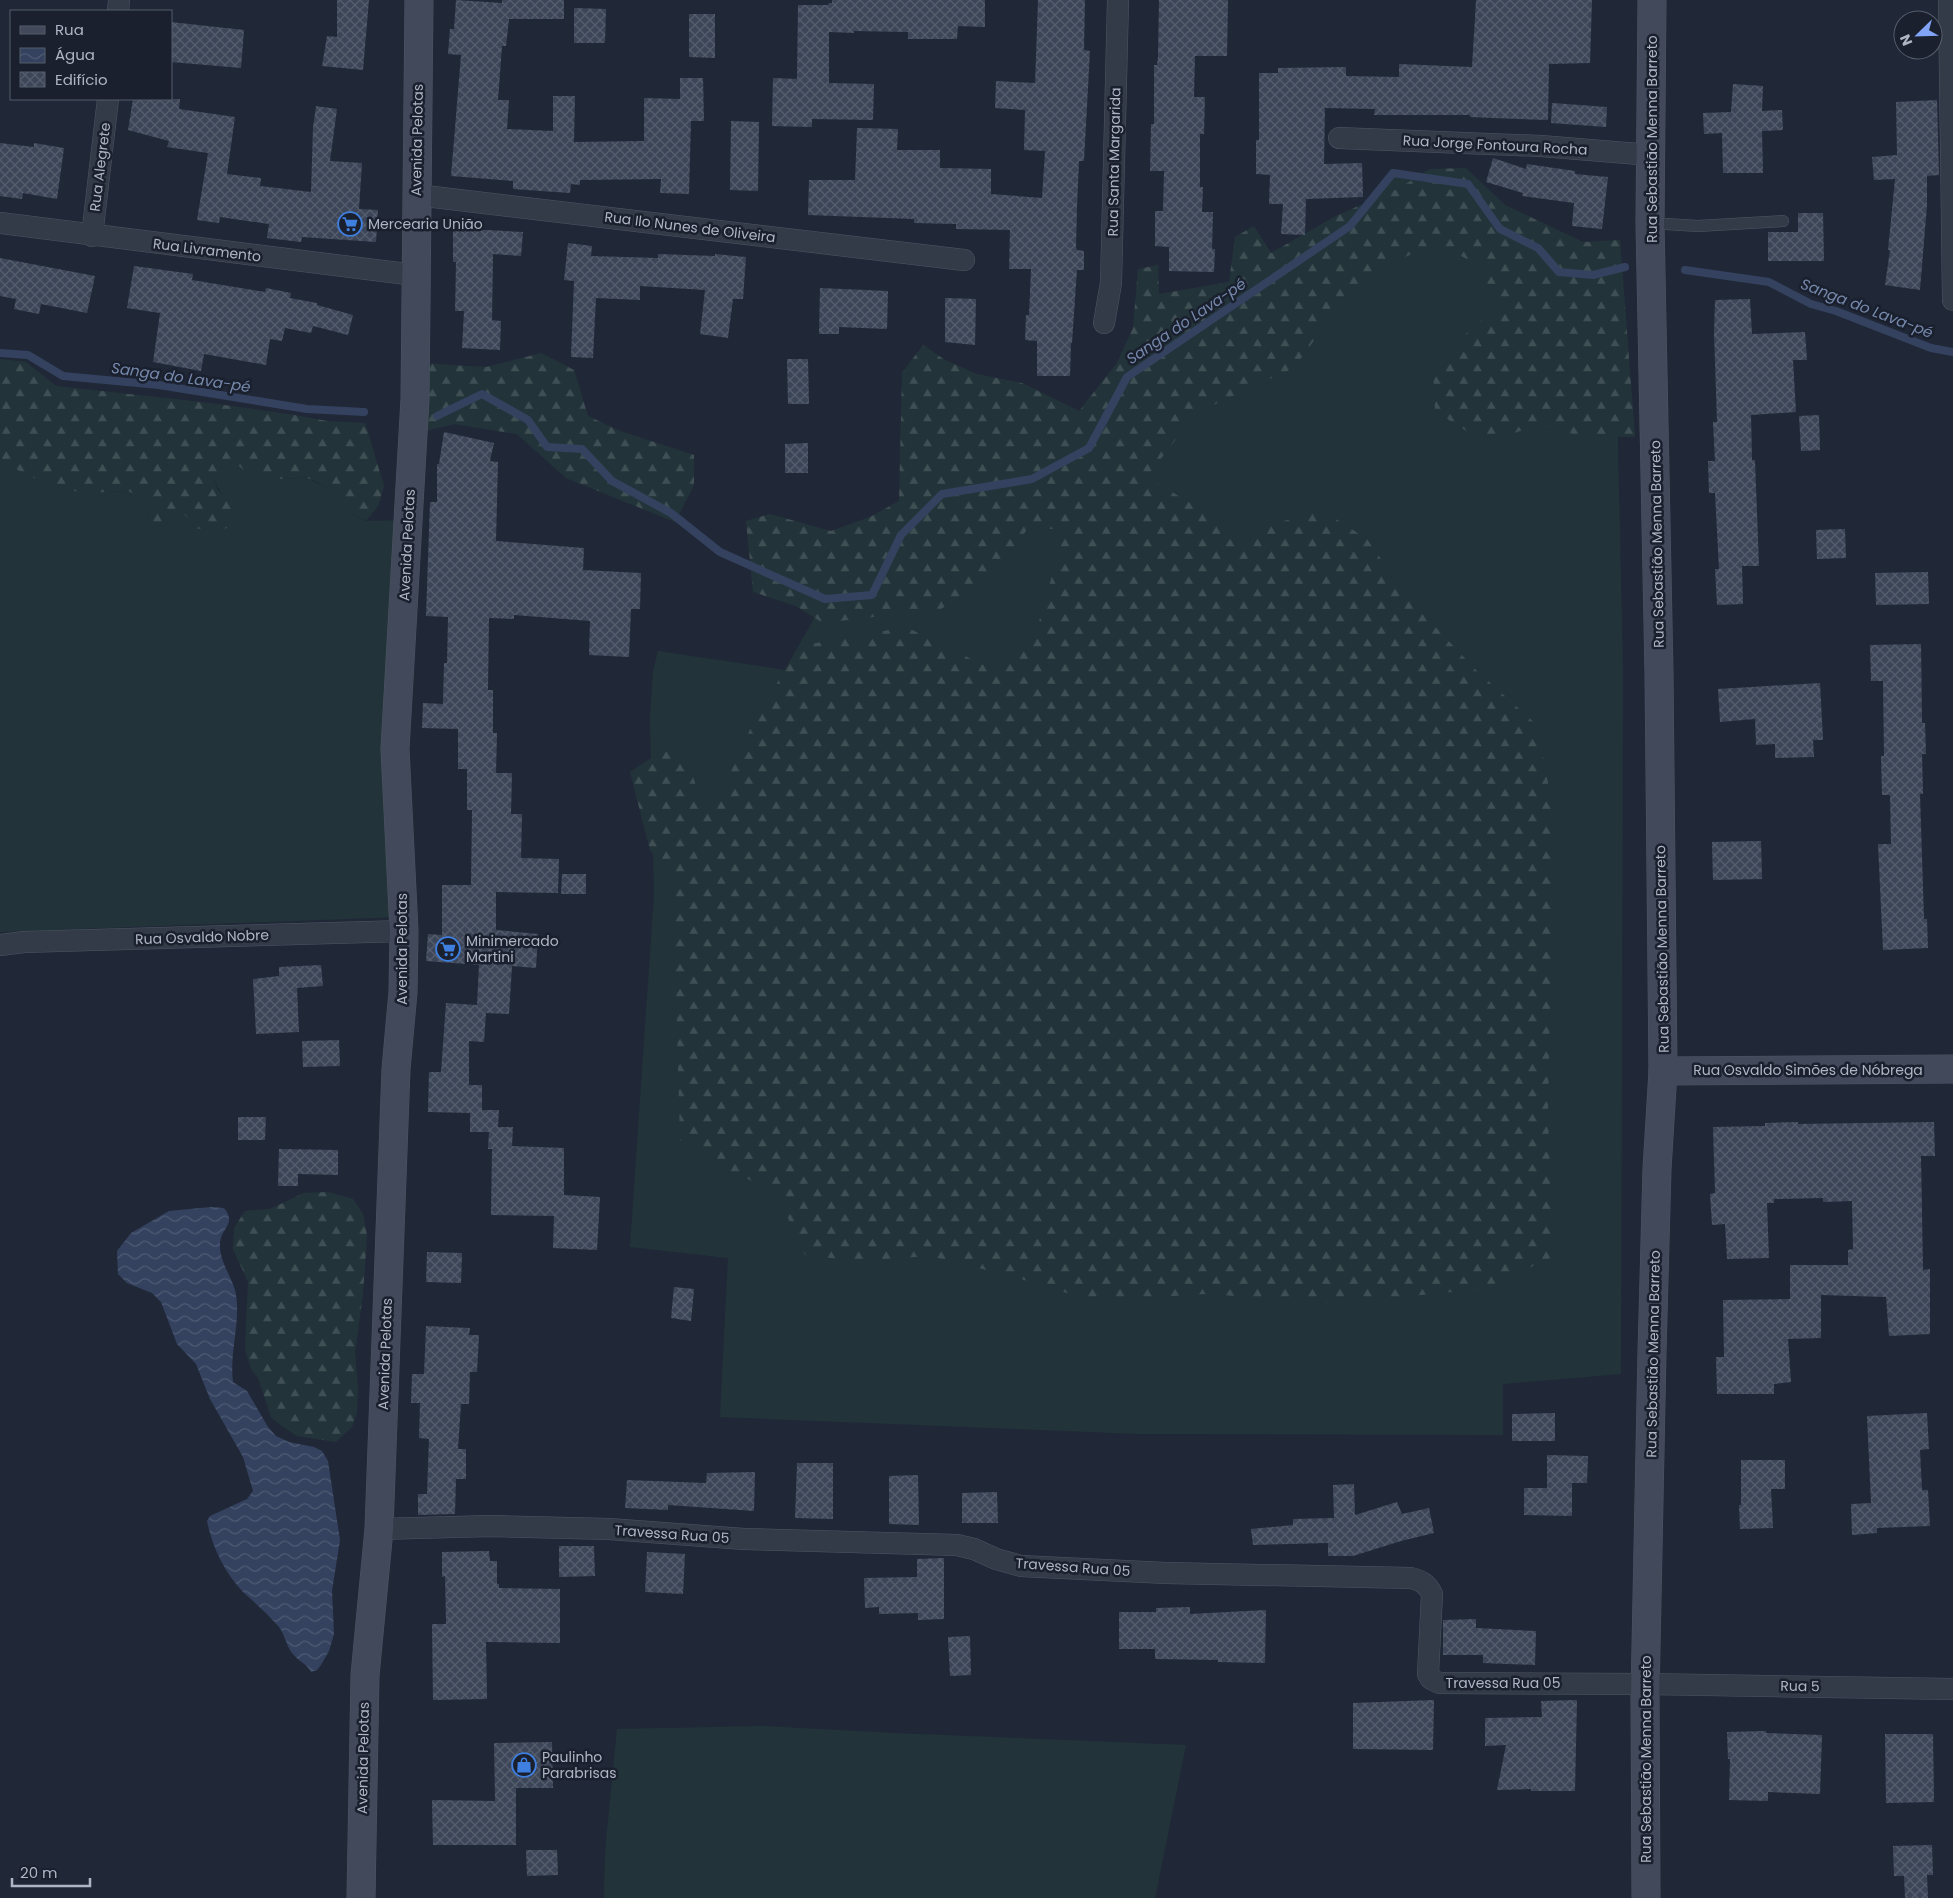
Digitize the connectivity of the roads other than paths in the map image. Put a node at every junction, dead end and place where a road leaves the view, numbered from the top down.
1 (419, 0) edge
2 (1118, 0) edge
3 (1652, 0) edge
4 (1949, 0) edge
5 (108, 100) edge
6 (1339, 138) dead end
7 (1651, 154) junction
8 (417, 195) junction
9 (1783, 221) dead end
10 (0, 223) edge
11 (1650, 223) junction
12 (92, 236) junction
13 (964, 260) dead end
14 (415, 275) junction
15 (1953, 300) edge
16 (1104, 322) dead end
17 (404, 931) junction
18 (0, 945) edge
19 (1953, 1069) edge
20 (1663, 1071) junction
21 (379, 1529) junction
22 (1646, 1684) junction
23 (1953, 1689) edge
24 (362, 1898) edge
25 (1646, 1898) edge

1 - 8 main road, Avenida Pelotas
2 - 16 street, Rua Santa Margarida
3 - 7 main road, Rua Sebastião Menna Barreto
4 - 15 street
5 - 12 street, Rua Alegrete
6 - 7 street, Rua Jorge Fontoura Rocha
7 - 11 main road, Rua Sebastião Menna Barreto
8 - 13 street, Rua Ilo Nunes de Oliveira
8 - 14 main road, Avenida Pelotas
9 - 11 lane
10 - 12 street, Rua Livramento
11 - 20 main road, Rua Sebastião Menna Barreto
12 - 14 street, Rua Livramento
14 - 17 main road, Avenida Pelotas
17 - 18 street, Rua Osvaldo Nobre
17 - 21 main road, Avenida Pelotas
19 - 20 main road, Rua Osvaldo Simões de Nóbrega
20 - 22 main road, Rua Sebastião Menna Barreto
21 - 22 street, Travessa Rua 05
21 - 24 main road, Avenida Pelotas
22 - 23 street, Rua 5
22 - 25 main road, Rua Sebastião Menna Barreto

